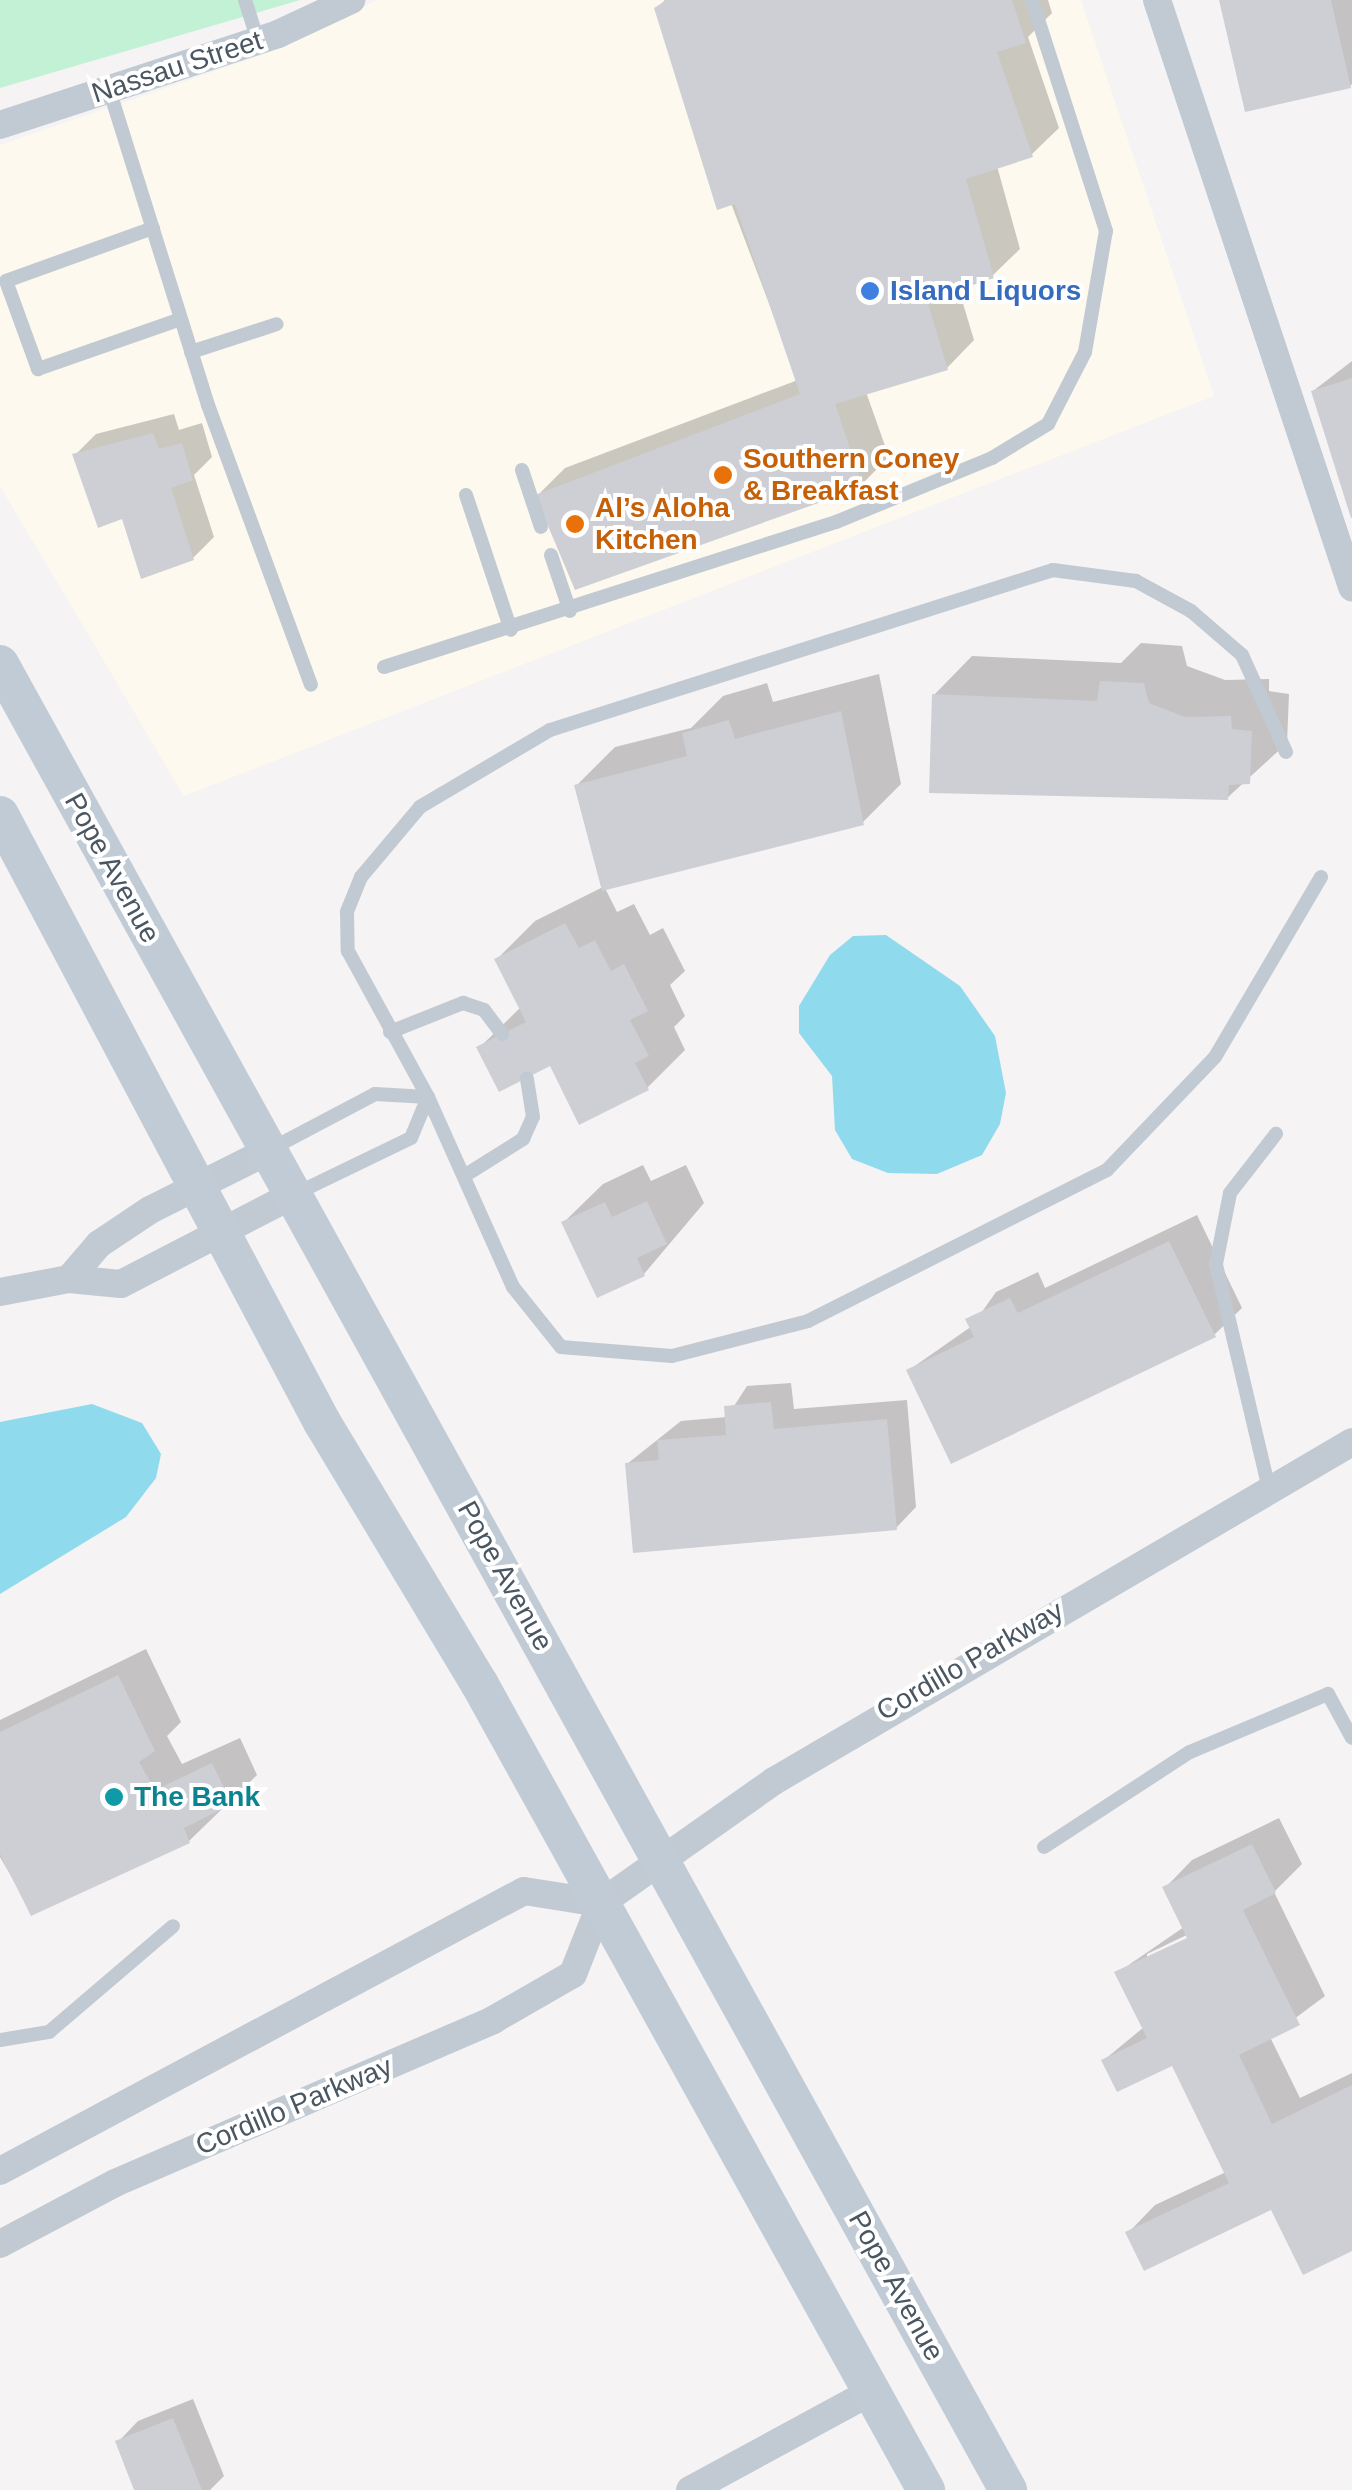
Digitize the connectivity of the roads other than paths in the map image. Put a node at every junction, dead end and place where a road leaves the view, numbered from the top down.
1 (245, 0) edge
2 (351, 0) edge
3 (1032, 0) edge
4 (1157, 0) edge
5 (258, 41) junction
6 (109, 89) junction
7 (0, 125) edge
8 (153, 228) junction
9 (181, 320) junction
10 (276, 324) dead end
11 (192, 352) junction
12 (522, 470) dead end
13 (466, 495) dead end
14 (541, 526) dead end
15 (551, 555) dead end
16 (1352, 587) edge
17 (570, 611) junction
18 (511, 630) junction
19 (0, 664) edge
20 (384, 667) dead end
21 (311, 686) dead end
22 (1286, 752) dead end
23 (0, 815) edge
24 (1321, 877) dead end
25 (390, 1032) junction
26 (502, 1034) dead end
27 (527, 1078) dead end
28 (428, 1097) junction
29 (1276, 1134) dead end
30 (268, 1151) junction
31 (464, 1176) junction
32 (195, 1185) junction
33 (292, 1195) junction
34 (220, 1233) junction
35 (69, 1279) junction
36 (0, 1292) edge
37 (1352, 1442) edge
38 (1269, 1489) junction
39 (1352, 1738) edge
40 (1044, 1847) dead end
41 (663, 1860) junction
42 (602, 1903) junction
43 (173, 1926) dead end
44 (0, 2040) edge
45 (0, 2171) edge
46 (0, 2244) edge
47 (872, 2391) junction
48 (690, 2490) edge
49 (926, 2490) edge
50 (1008, 2490) edge

1 - 5 lane
2 - 5 street, Nassau Street
3 - 17 lane
4 - 16 street
5 - 6 street, Nassau Street
6 - 7 street, Nassau Street
6 - 8 lane
8 - 9 lane
8 - 9 lane
9 - 11 lane
10 - 11 lane
11 - 21 lane
12 - 14 lane
13 - 18 lane
15 - 17 lane
17 - 18 lane
18 - 20 lane
19 - 30 main road, Pope Avenue
22 - 25 lane
23 - 32 main road
24 - 31 lane
25 - 26 lane
25 - 28 lane
27 - 31 lane
28 - 30 lane
28 - 31 lane
28 - 33 lane
29 - 38 lane
30 - 32 street
30 - 33 main road, Pope Avenue
32 - 34 main road
32 - 35 street
33 - 34 street
33 - 41 main road, Pope Avenue
34 - 35 street
34 - 42 main road
35 - 36 street
37 - 38 street, Cordillo Parkway
38 - 41 street, Cordillo Parkway
39 - 40 lane
41 - 42 street, Cordillo Parkway
41 - 50 main road, Pope Avenue
42 - 45 street
42 - 46 street, Cordillo Parkway
42 - 47 main road
43 - 44 lane
47 - 48 street
47 - 49 main road

